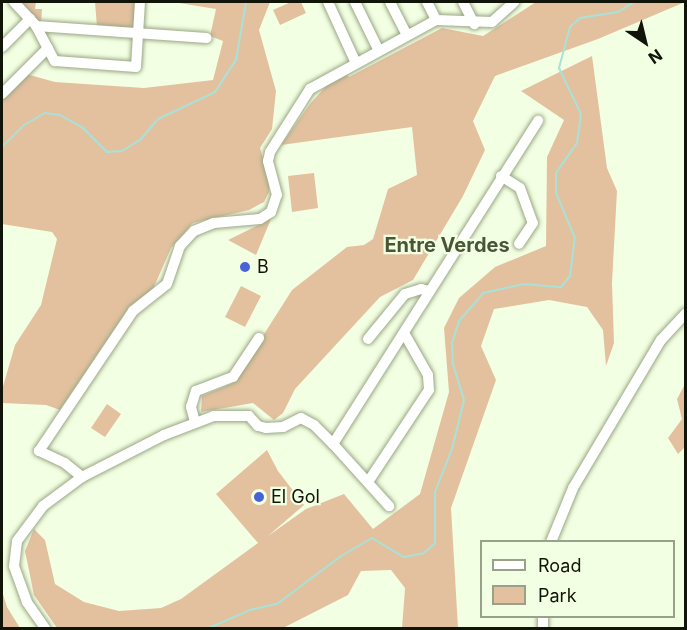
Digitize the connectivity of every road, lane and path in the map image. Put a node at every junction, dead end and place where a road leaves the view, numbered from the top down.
1 (14, 2) edge
2 (140, 2) edge
3 (328, 2) edge
4 (355, 2) edge
5 (390, 2) edge
6 (427, 2) edge
7 (463, 2) edge
8 (498, 2) edge
9 (514, 2) edge
10 (504, 14) junction
11 (436, 20) junction
12 (33, 22) junction
13 (474, 24) junction
14 (138, 32) junction
15 (406, 34) junction
16 (207, 38) dead end
17 (2, 47) edge
18 (48, 48) junction
19 (378, 49) junction
20 (355, 61) junction
21 (2, 94) edge
22 (538, 121) dead end
23 (501, 176) junction
24 (519, 244) dead end
25 (430, 291) junction
26 (686, 313) edge
27 (404, 333) junction
28 (259, 338) dead end
29 (368, 339) dead end
30 (195, 422) junction
31 (333, 444) junction
32 (82, 477) junction
33 (368, 482) junction
34 (389, 506) dead end
35 (553, 540) edge
36 (45, 628) edge

1 - 12 street
2 - 14 street
3 - 20 street
4 - 19 street
5 - 15 street
6 - 11 street
7 - 13 street
8 - 10 street
9 - 10 street
10 - 13 street
11 - 13 street
11 - 15 street
12 - 14 street
12 - 17 street
12 - 18 street
14 - 16 street
14 - 18 street
15 - 19 street
18 - 21 street
19 - 20 street
20 - 32 street
22 - 23 street
23 - 24 street
23 - 25 street
25 - 27 street
25 - 29 street
26 - 35 street
27 - 31 street
27 - 33 street
28 - 30 street
30 - 31 street
30 - 32 street
31 - 33 street
32 - 36 street
33 - 34 street

